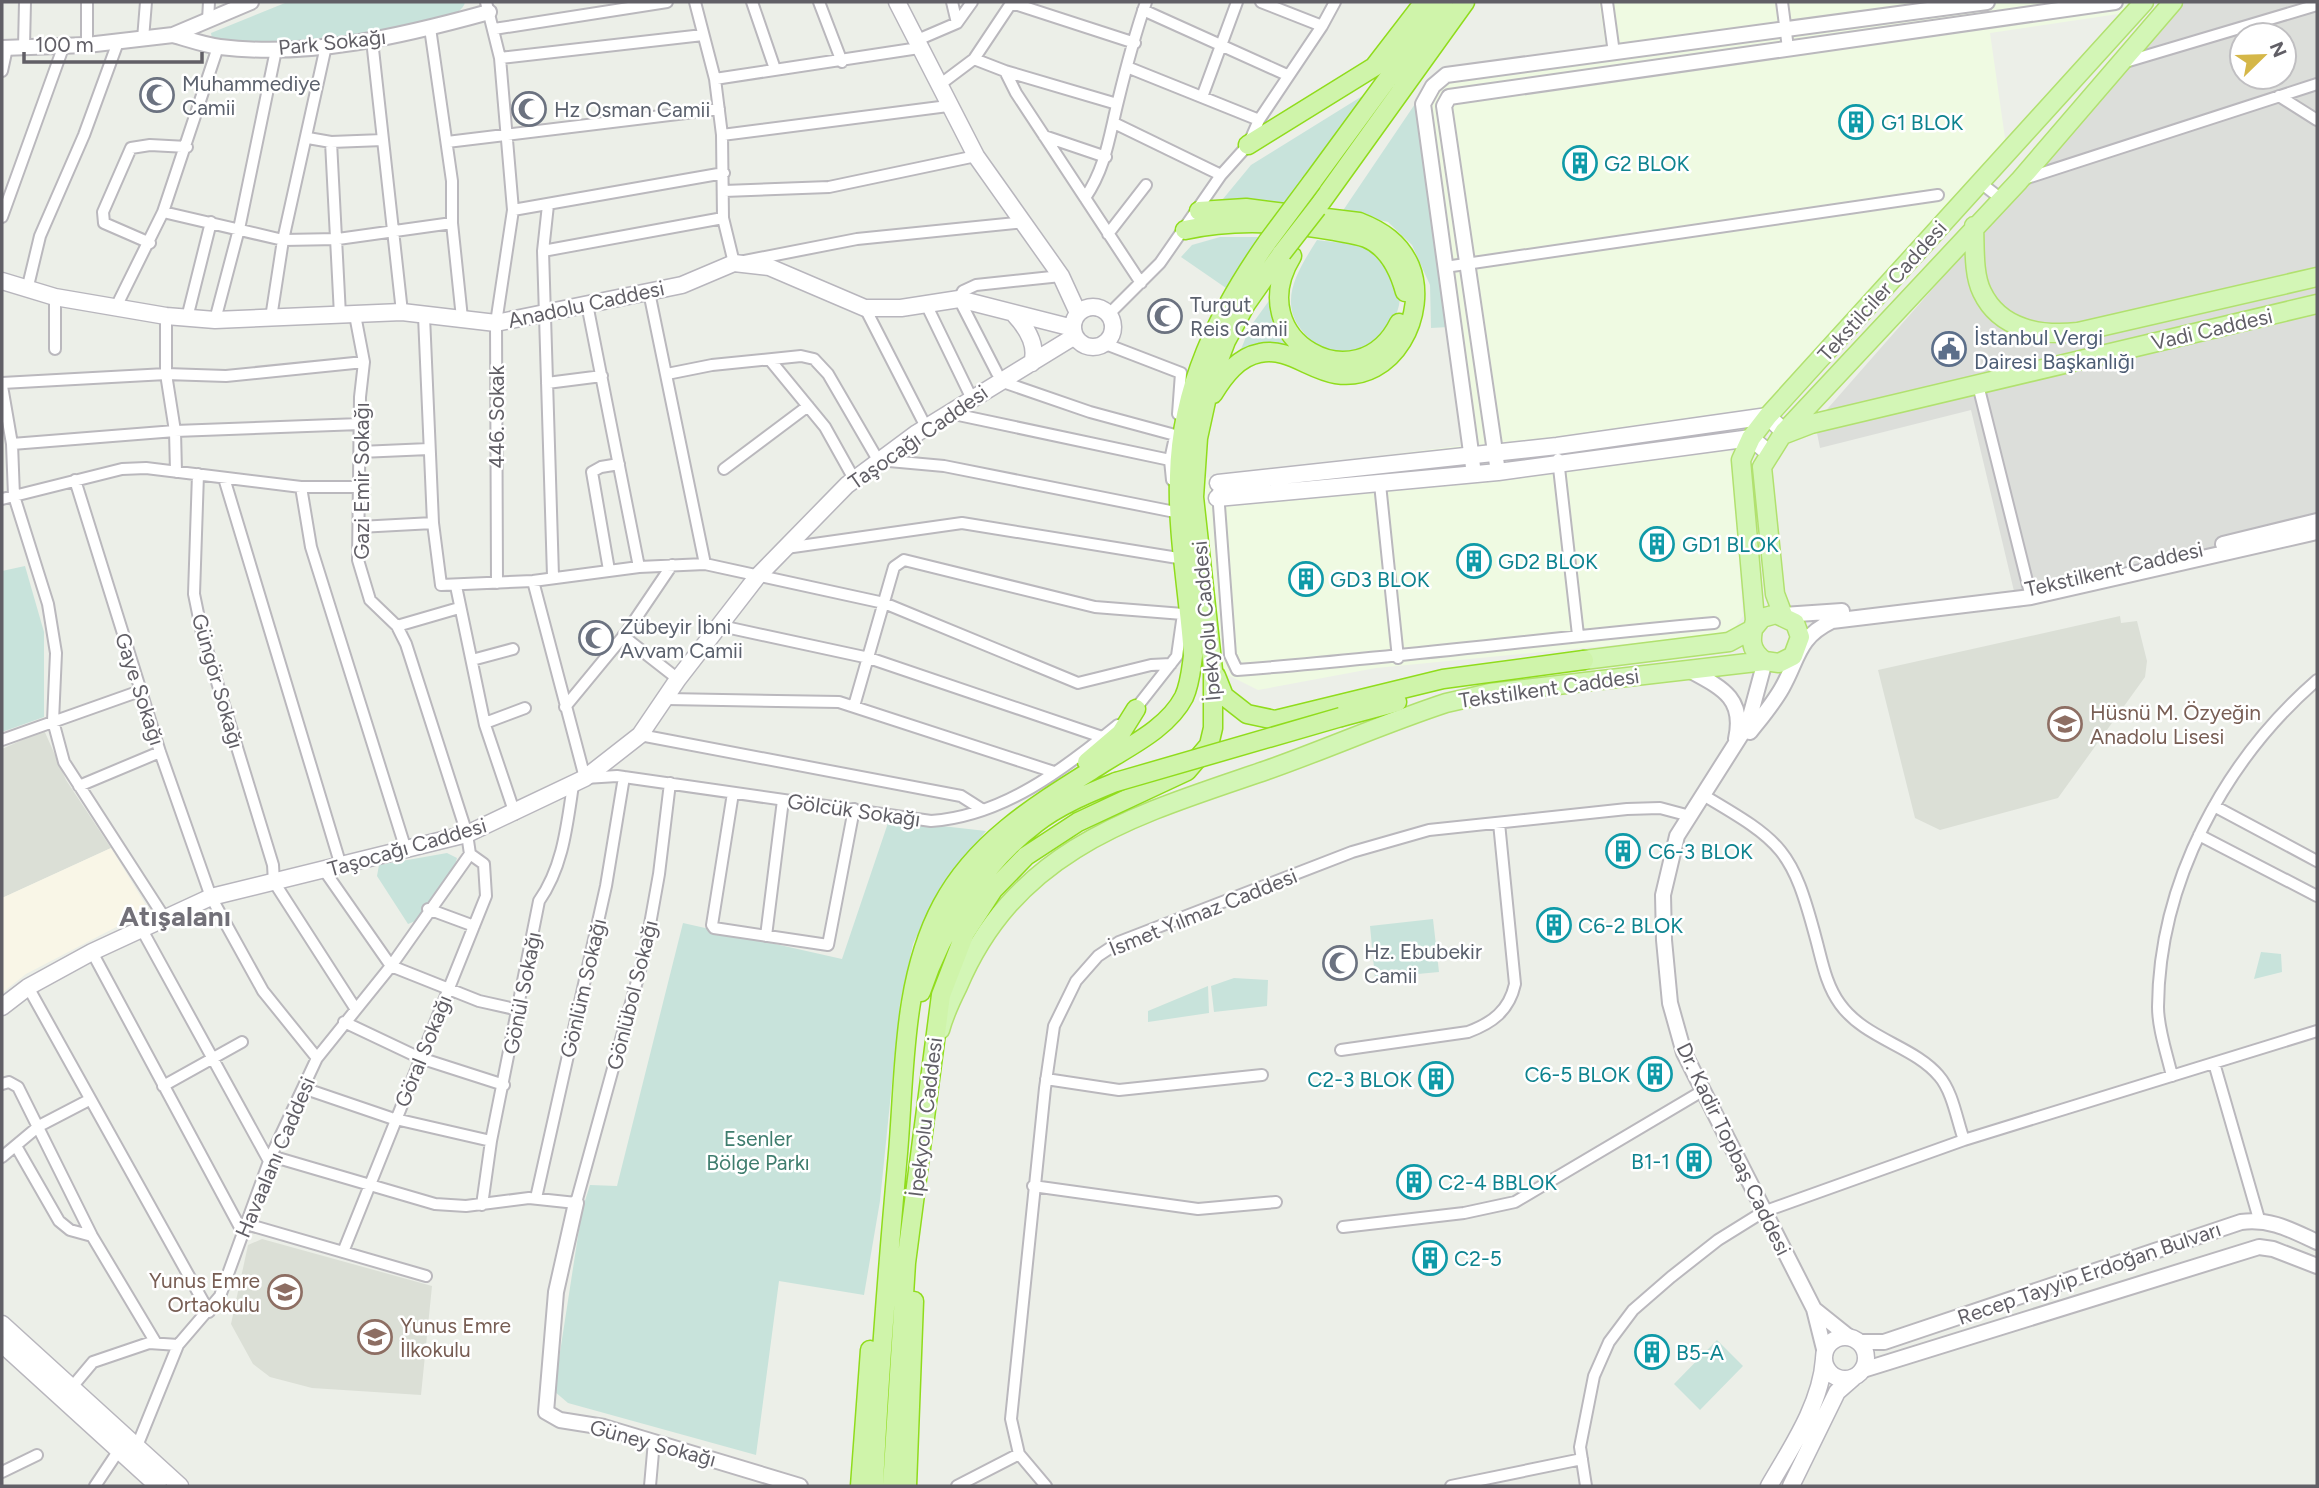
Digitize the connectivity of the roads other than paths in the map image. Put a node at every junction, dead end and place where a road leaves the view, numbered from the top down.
1 (24, 2) edge
2 (87, 2) edge
3 (146, 2) edge
4 (209, 2) edge
5 (251, 2) edge
6 (667, 2) edge
7 (695, 2) edge
8 (752, 2) edge
9 (819, 2) edge
10 (897, 2) edge
11 (952, 2) edge
12 (972, 2) edge
13 (1237, 2) edge
14 (1261, 2) edge
15 (1335, 2) edge
16 (1424, 2) edge
17 (1444, 2) edge
18 (1465, 2) edge
19 (1607, 2) edge
20 (1782, 2) edge
21 (1980, 2) edge
22 (2115, 2) edge
23 (2144, 2) edge
24 (2173, 2) edge
25 (1957, 4) edge
26 (2317, 5) edge
27 (1144, 6) edge
28 (488, 7) edge
29 (208, 20) junction
30 (1979, 21) junction
31 (957, 23) junction
32 (1960, 23) junction
33 (1322, 26) junction
34 (430, 28) junction
35 (494, 29) junction
36 (1786, 29) junction
37 (173, 35) junction
38 (703, 35) junction
39 (143, 38) junction
40 (372, 40) junction
41 (118, 42) junction
42 (1135, 43) junction
43 (64, 45) junction
44 (87, 45) junction
45 (917, 45) junction
46 (326, 46) junction
47 (24, 47) junction
48 (218, 47) junction
49 (1221, 47) junction
50 (4, 48) edge
51 (1788, 48) junction
52 (276, 50) junction
53 (1614, 53) junction
54 (500, 58) junction
55 (974, 60) junction
56 (842, 62) junction
57 (2120, 64) junction
58 (1127, 67) junction
59 (775, 69) junction
60 (2, 71) edge
61 (1005, 71) junction
62 (1287, 75) junction
63 (715, 79) junction
64 (2317, 84) edge
65 (938, 86) junction
66 (2279, 96) junction
67 (1202, 97) junction
68 (1117, 104) junction
69 (948, 107) junction
70 (719, 109) junction
71 (1259, 120) junction
72 (2317, 120) edge
73 (1114, 123) junction
74 (509, 134) junction
75 (722, 135) junction
76 (1044, 136) junction
77 (308, 138) junction
78 (383, 140) junction
79 (331, 142) junction
80 (447, 142) junction
81 (1248, 145) junction
82 (187, 147) junction
83 (2012, 149) junction
84 (976, 156) junction
85 (1106, 157) junction
86 (2031, 166) junction
87 (724, 173) junction
88 (1221, 175) junction
89 (2019, 181) junction
90 (1982, 184) junction
91 (1146, 185) dead end
92 (724, 191) junction
93 (1937, 195) dead end
94 (1085, 198) junction
95 (2000, 198) junction
96 (548, 205) junction
97 (513, 210) junction
98 (1199, 211) junction
99 (163, 212) junction
100 (2, 217) edge
101 (723, 218) junction
102 (211, 222) junction
103 (1025, 222) junction
104 (452, 223) junction
105 (1974, 226) junction
106 (239, 229) junction
107 (1185, 230) junction
108 (393, 231) junction
109 (1108, 234) junction
110 (338, 239) junction
111 (283, 240) junction
112 (150, 243) junction
113 (1281, 250) junction
114 (543, 251) junction
115 (734, 263) junction
116 (1465, 264) junction
117 (1445, 267) junction
118 (1060, 276) junction
119 (2317, 277) edge
120 (2, 281) edge
121 (1141, 284) junction
122 (27, 290) junction
123 (649, 292) junction
124 (55, 297) junction
125 (959, 299) junction
126 (587, 304) junction
127 (926, 304) junction
128 (2317, 304) edge
129 (117, 305) junction
130 (864, 308) junction
131 (402, 312) junction
132 (545, 313) junction
133 (1014, 314) junction
134 (1108, 314) junction
135 (347, 315) junction
136 (166, 316) junction
137 (424, 316) junction
138 (187, 318) junction
139 (271, 318) junction
140 (462, 318) junction
141 (215, 320) junction
142 (496, 323) junction
143 (1076, 326) junction
144 (1103, 344) junction
145 (55, 349) dead end
146 (771, 360) junction
147 (364, 362) junction
148 (1031, 363) junction
149 (166, 374) junction
150 (667, 374) junction
151 (602, 376) junction
152 (999, 377) junction
153 (547, 383) junction
154 (2, 385) edge
155 (1978, 385) junction
156 (972, 399) junction
157 (808, 406) junction
158 (949, 413) junction
159 (1203, 413) junction
160 (1768, 416) junction
161 (360, 424) junction
162 (926, 428) junction
163 (175, 431) junction
164 (1783, 434) junction
165 (1175, 435) junction
166 (1751, 438) junction
167 (12, 444) junction
168 (1557, 446) junction
169 (429, 449) junction
170 (1495, 452) junction
171 (360, 453) junction
172 (1770, 454) junction
173 (1472, 456) junction
174 (878, 460) junction
175 (1170, 460) junction
176 (619, 464) junction
177 (1559, 465) junction
178 (1378, 466) junction
179 (724, 469) dead end
180 (176, 472) junction
181 (1498, 472) junction
182 (198, 474) junction
183 (1474, 474) junction
184 (224, 478) junction
185 (854, 479) junction
186 (75, 480) junction
187 (1380, 484) junction
188 (301, 486) junction
189 (359, 486) junction
190 (1218, 491) junction
191 (14, 496) junction
192 (2, 499) edge
193 (1175, 512) junction
194 (2317, 521) edge
195 (433, 523) junction
196 (359, 527) junction
197 (2317, 532) edge
198 (784, 548) junction
199 (1178, 558) junction
200 (705, 564) junction
201 (672, 565) junction
202 (639, 567) junction
203 (609, 570) junction
204 (553, 576) junction
205 (757, 577) junction
206 (533, 580) junction
207 (497, 583) junction
208 (456, 586) junction
209 (2030, 594) junction
210 (884, 603) junction
211 (459, 608) junction
212 (1183, 614) junction
213 (1783, 615) junction
214 (1714, 623) dead end
215 (397, 626) junction
216 (721, 626) junction
217 (1752, 629) junction
218 (1578, 635) junction
219 (623, 636) junction
220 (513, 649) dead end
221 (1797, 650) junction
222 (869, 658) junction
223 (1398, 658) junction
224 (472, 660) junction
225 (1584, 660) junction
226 (1765, 661) junction
227 (1171, 664) junction
228 (1213, 670) junction
229 (1689, 670) junction
230 (678, 679) junction
231 (2317, 680) edge
232 (140, 691) junction
233 (667, 699) junction
234 (854, 706) junction
235 (565, 707) junction
236 (526, 708) dead end
237 (1136, 709) junction
238 (53, 721) junction
239 (485, 723) junction
240 (640, 735) junction
241 (1102, 737) junction
242 (2, 740) edge
243 (1734, 751) junction
244 (160, 752) junction
245 (1055, 772) junction
246 (624, 776) junction
247 (579, 782) junction
248 (670, 783) junction
249 (79, 786) junction
250 (733, 793) junction
251 (1052, 795) junction
252 (1703, 795) junction
253 (783, 800) junction
254 (2214, 806) junction
255 (854, 809) junction
256 (983, 810) junction
257 (515, 814) junction
258 (1690, 816) junction
259 (1499, 822) junction
260 (467, 834) junction
261 (2199, 835) junction
262 (407, 850) junction
263 (470, 854) junction
264 (2317, 861) edge
265 (341, 866) junction
266 (324, 870) junction
267 (274, 882) junction
268 (2317, 896) edge
269 (211, 897) junction
270 (428, 909) junction
271 (164, 917) junction
272 (474, 926) junction
273 (141, 928) junction
274 (766, 936) junction
275 (92, 952) junction
276 (391, 966) junction
277 (27, 987) junction
278 (448, 989) junction
279 (2, 1007) edge
280 (355, 1008) junction
281 (519, 1010) junction
282 (344, 1022) junction
283 (2317, 1031) edge
284 (908, 1035) junction
285 (243, 1042) dead end
286 (1341, 1050) dead end
287 (213, 1058) junction
288 (317, 1058) junction
289 (420, 1058) junction
290 (932, 1058) junction
291 (2214, 1063) junction
292 (1262, 1075) dead end
293 (2172, 1076) junction
294 (1046, 1079) junction
295 (2, 1084) edge
296 (504, 1085) junction
297 (163, 1086) junction
298 (303, 1088) junction
299 (1704, 1090) junction
300 (89, 1100) junction
301 (395, 1118) junction
302 (39, 1126) junction
303 (1964, 1140) junction
304 (491, 1141) junction
305 (16, 1146) junction
306 (2, 1157) edge
307 (270, 1159) junction
308 (368, 1186) junction
309 (1033, 1186) junction
310 (894, 1191) junction
311 (536, 1198) junction
312 (1276, 1202) dead end
313 (576, 1203) junction
314 (482, 1205) junction
315 (914, 1212) junction
316 (1763, 1212) junction
317 (2259, 1219) junction
318 (1343, 1227) dead end
319 (244, 1228) junction
320 (92, 1236) junction
321 (2317, 1242) edge
322 (343, 1252) junction
323 (2317, 1266) edge
324 (426, 1276) dead end
325 (1814, 1309) junction
326 (209, 1312) junction
327 (2, 1324) edge
328 (1854, 1340) junction
329 (156, 1343) junction
330 (2, 1344) edge
331 (178, 1345) junction
332 (1824, 1356) junction
333 (1858, 1374) junction
334 (72, 1387) junction
335 (654, 1441) junction
336 (137, 1446) junction
337 (119, 1450) junction
338 (1019, 1454) junction
339 (37, 1455) dead end
340 (1582, 1459) junction
341 (2, 1472) edge
342 (95, 1486) edge
343 (158, 1486) edge
344 (180, 1486) edge
345 (650, 1486) edge
346 (800, 1486) edge
347 (860, 1486) edge
348 (874, 1486) edge
349 (892, 1486) edge
350 (907, 1486) edge
351 (957, 1486) edge
352 (1046, 1486) edge
353 (1451, 1486) edge
354 (1586, 1486) edge
355 (1769, 1486) edge
356 (1791, 1486) edge

1 - 47 street
2 - 44 street
3 - 39 street
4 - 29 street
5 - 29 street
6 - 35 street
7 - 38 street
8 - 59 street
9 - 56 street
10 - 45 main road
11 - 31 street
12 - 31 street
13 - 49 street
14 - 33 street
15 - 33 street
16 - 81 highway
17 - 113 highway, bridge
18 - 113 highway, bridge
19 - 53 street
20 - 36 street
21 - 25 street
21 - 30 street
22 - 30 street
23 - 83 main road, Tekstilciler Caddesi
24 - 57 main road, Tekstilciler Caddesi
25 - 32 street
25 - 36 street
26 - 57 street
27 - 42 street
27 - 49 street
28 - 34 street, Park Sokağı
28 - 35 street, 446. Sokak
29 - 37 street
30 - 32 street
31 - 45 street
32 - 51 street
33 - 62 street
34 - 40 street, Park Sokağı
34 - 80 street
35 - 54 street, 446. Sokak
36 - 51 street
36 - 53 street
37 - 39 street
37 - 48 street, Park Sokağı
38 - 54 street
38 - 63 street
39 - 41 street
40 - 46 street, Park Sokağı
40 - 78 street
41 - 44 street
41 - 122 street
42 - 55 street
42 - 58 street
43 - 44 street
43 - 47 street
43 - 100 street
45 - 56 street
45 - 65 main road
46 - 52 street, Park Sokağı
46 - 77 street
47 - 50 street
48 - 52 street, Park Sokağı
48 - 82 street
49 - 62 street
49 - 67 street
50 - 60 street
51 - 116 street
52 - 106 street
53 - 117 street
54 - 74 street, 446. Sokak
55 - 61 street
55 - 65 street
56 - 59 street
57 - 86 main road, Tekstilciler Caddesi
58 - 67 street
58 - 68 street
59 - 63 street
61 - 68 street
61 - 76 street
62 - 71 street
63 - 70 street
64 - 66 street
65 - 69 main road
66 - 72 street
66 - 89 street
67 - 71 street
68 - 73 street
69 - 75 street
69 - 84 main road
70 - 74 street
70 - 75 street
71 - 81 street
73 - 85 street
73 - 88 street
74 - 80 street
74 - 97 street, 446. Sokak
75 - 87 street
76 - 85 street
76 - 94 street
77 - 79 street
77 - 111 street
78 - 79 street
78 - 108 street
79 - 110 street, Gazi Emir Sokağı
80 - 104 street
81 - 88 street
82 - 99 street
82 - 112 street
83 - 86 street
83 - 90 main road, Tekstilciler Caddesi
84 - 92 street
84 - 103 main road
85 - 94 street
86 - 89 main road, Tekstilciler Caddesi
87 - 92 street
87 - 96 street
88 - 98 street
89 - 95 main road, Tekstilciler Caddesi
90 - 95 street
90 - 160 main road, Tekstilciler Caddesi
91 - 109 street
92 - 101 street
93 - 116 street
94 - 109 street
95 - 105 main road, Tekstilciler Caddesi
96 - 97 street
96 - 114 street
97 - 142 street, 446. Sokak
98 - 107 street
98 - 159 highway
99 - 102 street
99 - 112 street
101 - 114 street
101 - 115 street
102 - 106 street
102 - 138 street
103 - 115 street
103 - 118 main road
104 - 108 street
104 - 140 street
105 - 119 main road, Vadi Caddesi
105 - 164 main road, Tekstilciler Caddesi
106 - 111 street
106 - 141 street
107 - 113 highway
107 - 121 street
108 - 110 street
108 - 131 street
109 - 121 street
110 - 111 street
110 - 135 street, Gazi Emir Sokağı
111 - 139 street
112 - 129 street
113 - 159 highway, İpekyolu Caddesi
113 - 251 highway, İpekyolu Caddesi
114 - 132 street
115 - 123 main road, Anadolu Caddesi
115 - 130 main road, Anadolu Caddesi
116 - 117 street
116 - 170 street
117 - 173 street
118 - 125 street
118 - 143 main road
120 - 122 main road, Anadolu Caddesi
121 - 134 street
122 - 124 main road, Anadolu Caddesi
123 - 126 main road, Anadolu Caddesi
123 - 150 street
124 - 129 main road, Anadolu Caddesi
124 - 145 street
125 - 127 main road, Anadolu Caddesi
125 - 133 main road, Anadolu Caddesi
125 - 152 street
126 - 132 main road, Anadolu Caddesi
126 - 151 street
127 - 130 main road, Anadolu Caddesi
127 - 156 street
128 - 155 main road, Vadi Caddesi
129 - 136 main road, Anadolu Caddesi
130 - 162 street
131 - 135 main road, Anadolu Caddesi
131 - 137 main road, Anadolu Caddesi
132 - 142 main road, Anadolu Caddesi
132 - 153 street
133 - 143 main road, Anadolu Caddesi
133 - 148 main road
134 - 143 main road
134 - 144 main road
135 - 139 main road, Anadolu Caddesi
135 - 147 street, Gazi Emir Sokağı
136 - 138 main road, Anadolu Caddesi
136 - 149 street
137 - 140 main road, Anadolu Caddesi
137 - 169 street
138 - 141 main road, Anadolu Caddesi
139 - 141 main road, Anadolu Caddesi
140 - 142 main road, Anadolu Caddesi
142 - 207 street, 446. Sokak
143 - 144 main road
143 - 148 main road, Taşocağı Caddesi
144 - 165 street
146 - 150 street
146 - 157 street
146 - 174 street
147 - 149 street
147 - 161 street, Gazi Emir Sokağı
148 - 152 main road, Taşocağı Caddesi
149 - 154 street
149 - 163 street
150 - 200 street
151 - 153 street
151 - 176 street
152 - 156 main road, Taşocağı Caddesi
152 - 165 street
153 - 204 street
154 - 167 street
155 - 164 main road, Vadi Caddesi
155 - 209 street
156 - 158 main road, Taşocağı Caddesi
157 - 179 street
157 - 185 street
158 - 162 main road, Taşocağı Caddesi
158 - 175 street
159 - 228 highway, İpekyolu Caddesi
160 - 164 main road
160 - 166 main road, Tekstilciler Caddesi
160 - 168 main road
161 - 163 street
161 - 171 street, Gazi Emir Sokağı
162 - 174 main road, Taşocağı Caddesi
163 - 167 street
163 - 180 street
164 - 172 main road, Tekstilciler Caddesi
165 - 175 street
166 - 172 main road
166 - 177 main road
166 - 217 main road, Tekstilciler Caddesi
167 - 191 street
168 - 170 main road
168 - 177 street
169 - 171 street
169 - 195 street
170 - 173 main road
170 - 181 street
171 - 189 street, Gazi Emir Sokağı
172 - 213 main road, Tekstilciler Caddesi
173 - 178 main road
173 - 183 street
174 - 185 main road, Taşocağı Caddesi
174 - 193 street
175 - 193 street
176 - 202 street
176 - 203 street
177 - 181 main road
177 - 218 street
178 - 187 main road
178 - 190 main road
180 - 182 street
180 - 186 street
181 - 183 main road
182 - 184 street
182 - 267 street, Güngör Sokağı
183 - 187 main road
184 - 188 street
184 - 265 street
185 - 198 main road, Taşocağı Caddesi
186 - 191 street
186 - 232 street, Gaye Sokağı
187 - 190 main road
187 - 223 street
188 - 189 street
188 - 262 street
189 - 196 street, Gazi Emir Sokağı
190 - 223 street
191 - 192 street
191 - 238 street
193 - 199 street
194 - 209 street, Tekstilkent Caddesi
195 - 196 street
195 - 208 street
196 - 215 street, Gazi Emir Sokağı
197 - 209 street, Tekstilkent Caddesi
198 - 199 street
198 - 205 main road, Taşocağı Caddesi
199 - 212 street
200 - 201 street
200 - 205 street
201 - 202 street
201 - 219 street
202 - 203 street
203 - 204 street
204 - 206 street
205 - 210 street
205 - 216 main road, Taşocağı Caddesi
206 - 207 street
206 - 235 street
207 - 208 street
208 - 211 street
209 - 213 street, Tekstilkent Caddesi
209 - 221 street, Tekstilkent Caddesi
210 - 212 street
210 - 222 street
210 - 227 street
211 - 215 street
211 - 224 street
212 - 227 street
213 - 217 main road, Tekstilkent Caddesi
213 - 221 main road
214 - 218 street
215 - 260 street, Gazi Emir Sokağı
216 - 222 street
216 - 230 main road, Taşocağı Caddesi
217 - 225 main road, Tekstilkent Caddesi
217 - 226 main road
218 - 223 street
219 - 230 street
219 - 235 street
220 - 224 street
221 - 226 main road, Tekstilkent Caddesi
221 - 243 street
222 - 234 street
222 - 241 street
224 - 239 street
225 - 228 highway
225 - 284 highway, bridge
226 - 229 main road, Tekstilkent Caddesi
226 - 243 street
227 - 237 street, Gölcük Sokağı
228 - 290 highway, İpekyolu Caddesi
229 - 243 street
229 - 290 main road, Tekstilkent Caddesi
230 - 233 main road, Taşocağı Caddesi
231 - 254 street
232 - 238 street
232 - 244 street, Gaye Sokağı
233 - 234 street
233 - 240 main road, Taşocağı Caddesi
234 - 245 street
235 - 247 street
236 - 239 street
237 - 241 street, Gölcük Sokağı
237 - 251 highway
238 - 242 street
238 - 249 street
239 - 257 street
240 - 247 main road, Taşocağı Caddesi
240 - 256 street
241 - 245 street, Gölcük Sokağı
243 - 252 street, Dr. Kadir Topbaş Caddesi
244 - 249 street
244 - 269 street, Gaye Sokağı
245 - 256 street, Gölcük Sokağı
246 - 247 street, Gölcük Sokağı
246 - 248 street, Gölcük Sokağı
246 - 311 street, Gönlüm Sokağı
247 - 257 main road, Taşocağı Caddesi
247 - 281 street, Gönül Sokağı
248 - 250 street, Gölcük Sokağı
248 - 313 street, Gönlübol Sokağı
249 - 271 street
250 - 253 street, Gölcük Sokağı
250 - 274 street
251 - 284 highway, İpekyolu Caddesi
252 - 258 street, Dr. Kadir Topbaş Caddesi
252 - 303 street
253 - 255 street, Gölcük Sokağı
253 - 274 street
254 - 261 street
254 - 264 street
255 - 256 street, Gölcük Sokağı
255 - 274 street
257 - 260 main road, Taşocağı Caddesi
258 - 259 street, İsmet Yılmaz Caddesi
258 - 299 street, Dr. Kadir Topbaş Caddesi
259 - 286 street
259 - 294 street, İsmet Yılmaz Caddesi
260 - 262 main road, Taşocağı Caddesi
260 - 263 street
261 - 268 street
261 - 293 street
262 - 265 main road, Taşocağı Caddesi
263 - 270 street, Havaalanı Caddesi
263 - 272 street, Göral Sokağı
265 - 266 main road, Taşocağı Caddesi
266 - 267 main road, Taşocağı Caddesi
266 - 276 street
267 - 269 main road, Taşocağı Caddesi
267 - 280 street
269 - 271 main road, Taşocağı Caddesi
269 - 288 street, Gaye Sokağı
270 - 272 street
270 - 276 street, Havaalanı Caddesi
271 - 273 main road, Taşocağı Caddesi
272 - 278 street, Göral Sokağı
273 - 275 main road, Taşocağı Caddesi
273 - 287 street
275 - 277 main road, Taşocağı Caddesi
275 - 297 street
276 - 278 street
276 - 280 street, Havaalanı Caddesi
277 - 279 main road, Taşocağı Caddesi
277 - 300 street
278 - 281 street
278 - 289 street, Göral Sokağı
280 - 282 street, Havaalanı Caddesi
281 - 296 street, Gönül Sokağı
282 - 288 street, Havaalanı Caddesi
282 - 289 street
283 - 291 street
284 - 310 highway, İpekyolu Caddesi
285 - 287 street
287 - 297 street
287 - 307 street
288 - 298 street, Havaalanı Caddesi
289 - 296 street
289 - 301 street, Göral Sokağı
290 - 315 highway, İpekyolu Caddesi
291 - 293 street
291 - 317 street
292 - 294 street
293 - 303 street
294 - 309 street, İsmet Yılmaz Caddesi
295 - 302 street
296 - 304 street, Gönül Sokağı
297 - 319 street
298 - 301 street
298 - 307 street, Havaalanı Caddesi
299 - 316 street, Dr. Kadir Topbaş Caddesi
299 - 318 street
300 - 302 street
300 - 326 street
301 - 304 street
301 - 308 street, Göral Sokağı
302 - 305 street
302 - 320 street
303 - 316 street
304 - 314 street, Gönül Sokağı
305 - 306 street
305 - 320 street
307 - 308 street
307 - 319 street, Havaalanı Caddesi
308 - 314 street
308 - 322 street, Göral Sokağı
309 - 312 street
309 - 338 street, İsmet Yılmaz Caddesi
310 - 347 highway
310 - 348 highway
311 - 313 street
311 - 314 street
313 - 335 street, Güney Sokağı
315 - 349 highway
315 - 350 highway
316 - 325 street, Dr. Kadir Topbaş Caddesi
316 - 340 street
317 - 321 street
317 - 328 street, Recep Tayyip Erdoğan Bulvarı
319 - 322 street
319 - 326 street, Havaalanı Caddesi
320 - 329 street
322 - 324 street
323 - 333 street, Recep Tayyip Erdoğan Bulvarı
325 - 328 street
325 - 332 street
326 - 331 street, Havaalanı Caddesi
327 - 334 main road
328 - 332 main road
328 - 333 main road
329 - 331 street
329 - 334 street
330 - 337 main road
331 - 336 street
332 - 333 main road
332 - 355 main road
333 - 356 main road
334 - 336 main road
335 - 345 street
335 - 346 street, Güney Sokağı
336 - 344 main road
337 - 342 street
337 - 343 main road
338 - 351 street
338 - 352 street, İsmet Yılmaz Caddesi
339 - 341 street
340 - 353 street
340 - 354 street

